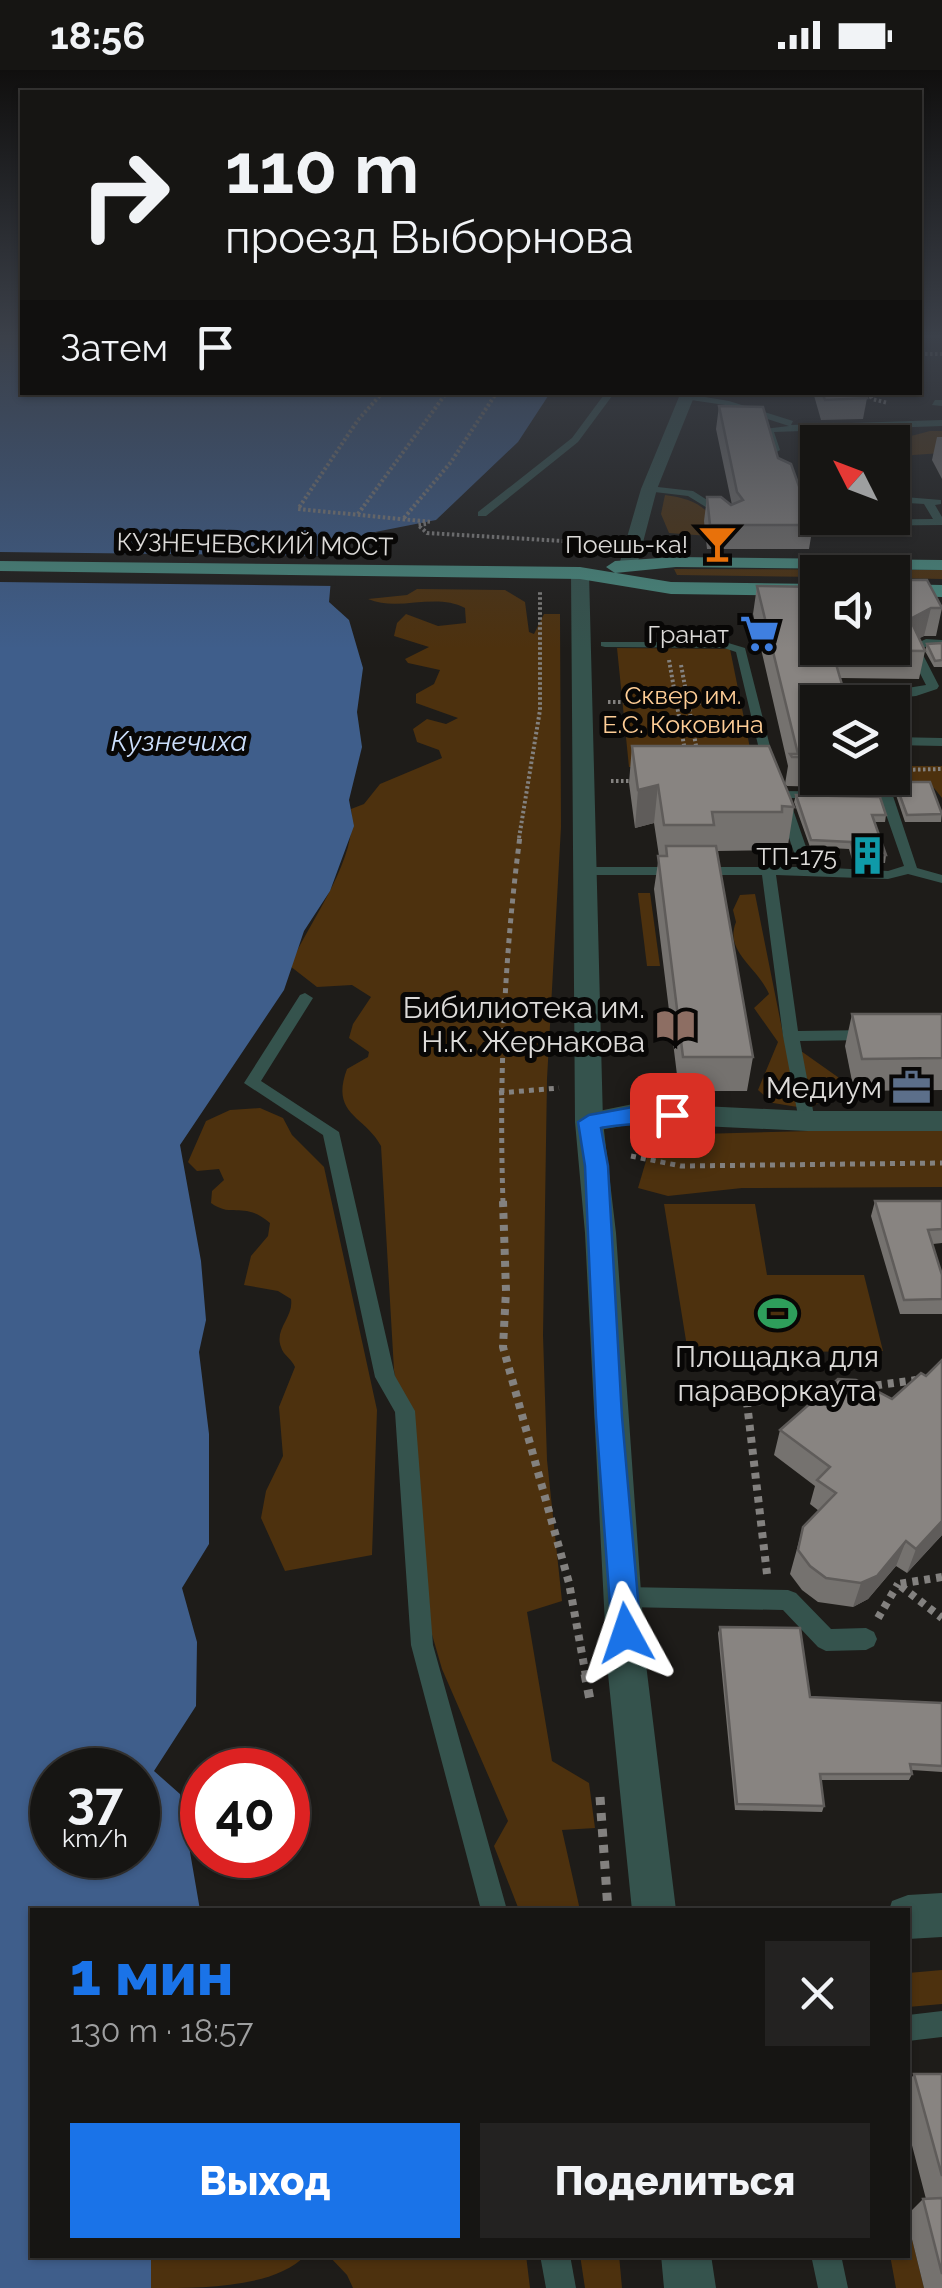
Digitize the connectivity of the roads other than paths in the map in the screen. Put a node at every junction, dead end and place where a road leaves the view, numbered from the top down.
1 (573, 442) edge
2 (669, 442) edge
3 (773, 442) edge
4 (800, 483) edge
5 (649, 490) junction
6 (910, 500) edge
7 (928, 502) junction
8 (942, 502) edge
9 (482, 514) dead end
10 (910, 522) edge
11 (731, 524) edge
12 (0, 566) edge
13 (628, 566) junction
14 (942, 566) edge
15 (580, 573) junction
16 (800, 590) edge
17 (910, 590) edge
18 (942, 591) edge
19 (942, 643) edge
20 (605, 644) dead end
21 (910, 695) edge
22 (910, 741) edge
23 (942, 742) edge
24 (781, 794) junction
25 (885, 796) joint
26 (908, 870) junction
27 (582, 871) junction
28 (806, 871) junction
29 (769, 873) junction
30 (942, 879) edge
31 (305, 998) dead end
32 (885, 1035) edge
33 (791, 1036) junction
34 (942, 1121) edge
35 (589, 1122) junction
36 (807, 1122) junction
37 (623, 1596) junction
38 (866, 1639) road end
39 (493, 1908) edge
40 (654, 1908) edge
41 (942, 1915) edge
42 (910, 1917) edge
43 (942, 2024) edge
44 (910, 2028) edge
45 (556, 2258) edge
46 (686, 2258) edge
47 (827, 2258) edge
48 (561, 2288) edge
49 (690, 2288) edge
50 (832, 2288) edge

1 - 9 lane
2 - 5 street
3 - 4 lane
5 - 11 lane
5 - 13 street
6 - 7 lane
7 - 8 lane
7 - 10 lane
12 - 15 main road, КУЗНЕЧЕВСКИЙ МОСТ
13 - 14 main road
13 - 15 main road
15 - 16 main road
15 - 27 street
17 - 18 main road
19 - 21 lane
20 - 24 lane
22 - 23 lane
24 - 25 lane
24 - 28 lane
25 - 26 lane
26 - 28 lane
26 - 30 lane
27 - 29 lane
27 - 35 street
28 - 29 lane
29 - 33 lane
31 - 39 lane
32 - 33 lane
33 - 36 lane
34 - 36 street
35 - 36 street
35 - 37 street
37 - 38 lane
37 - 40 street
41 - 42 street
43 - 44 lane
45 - 48 lane
46 - 49 street
47 - 50 lane

